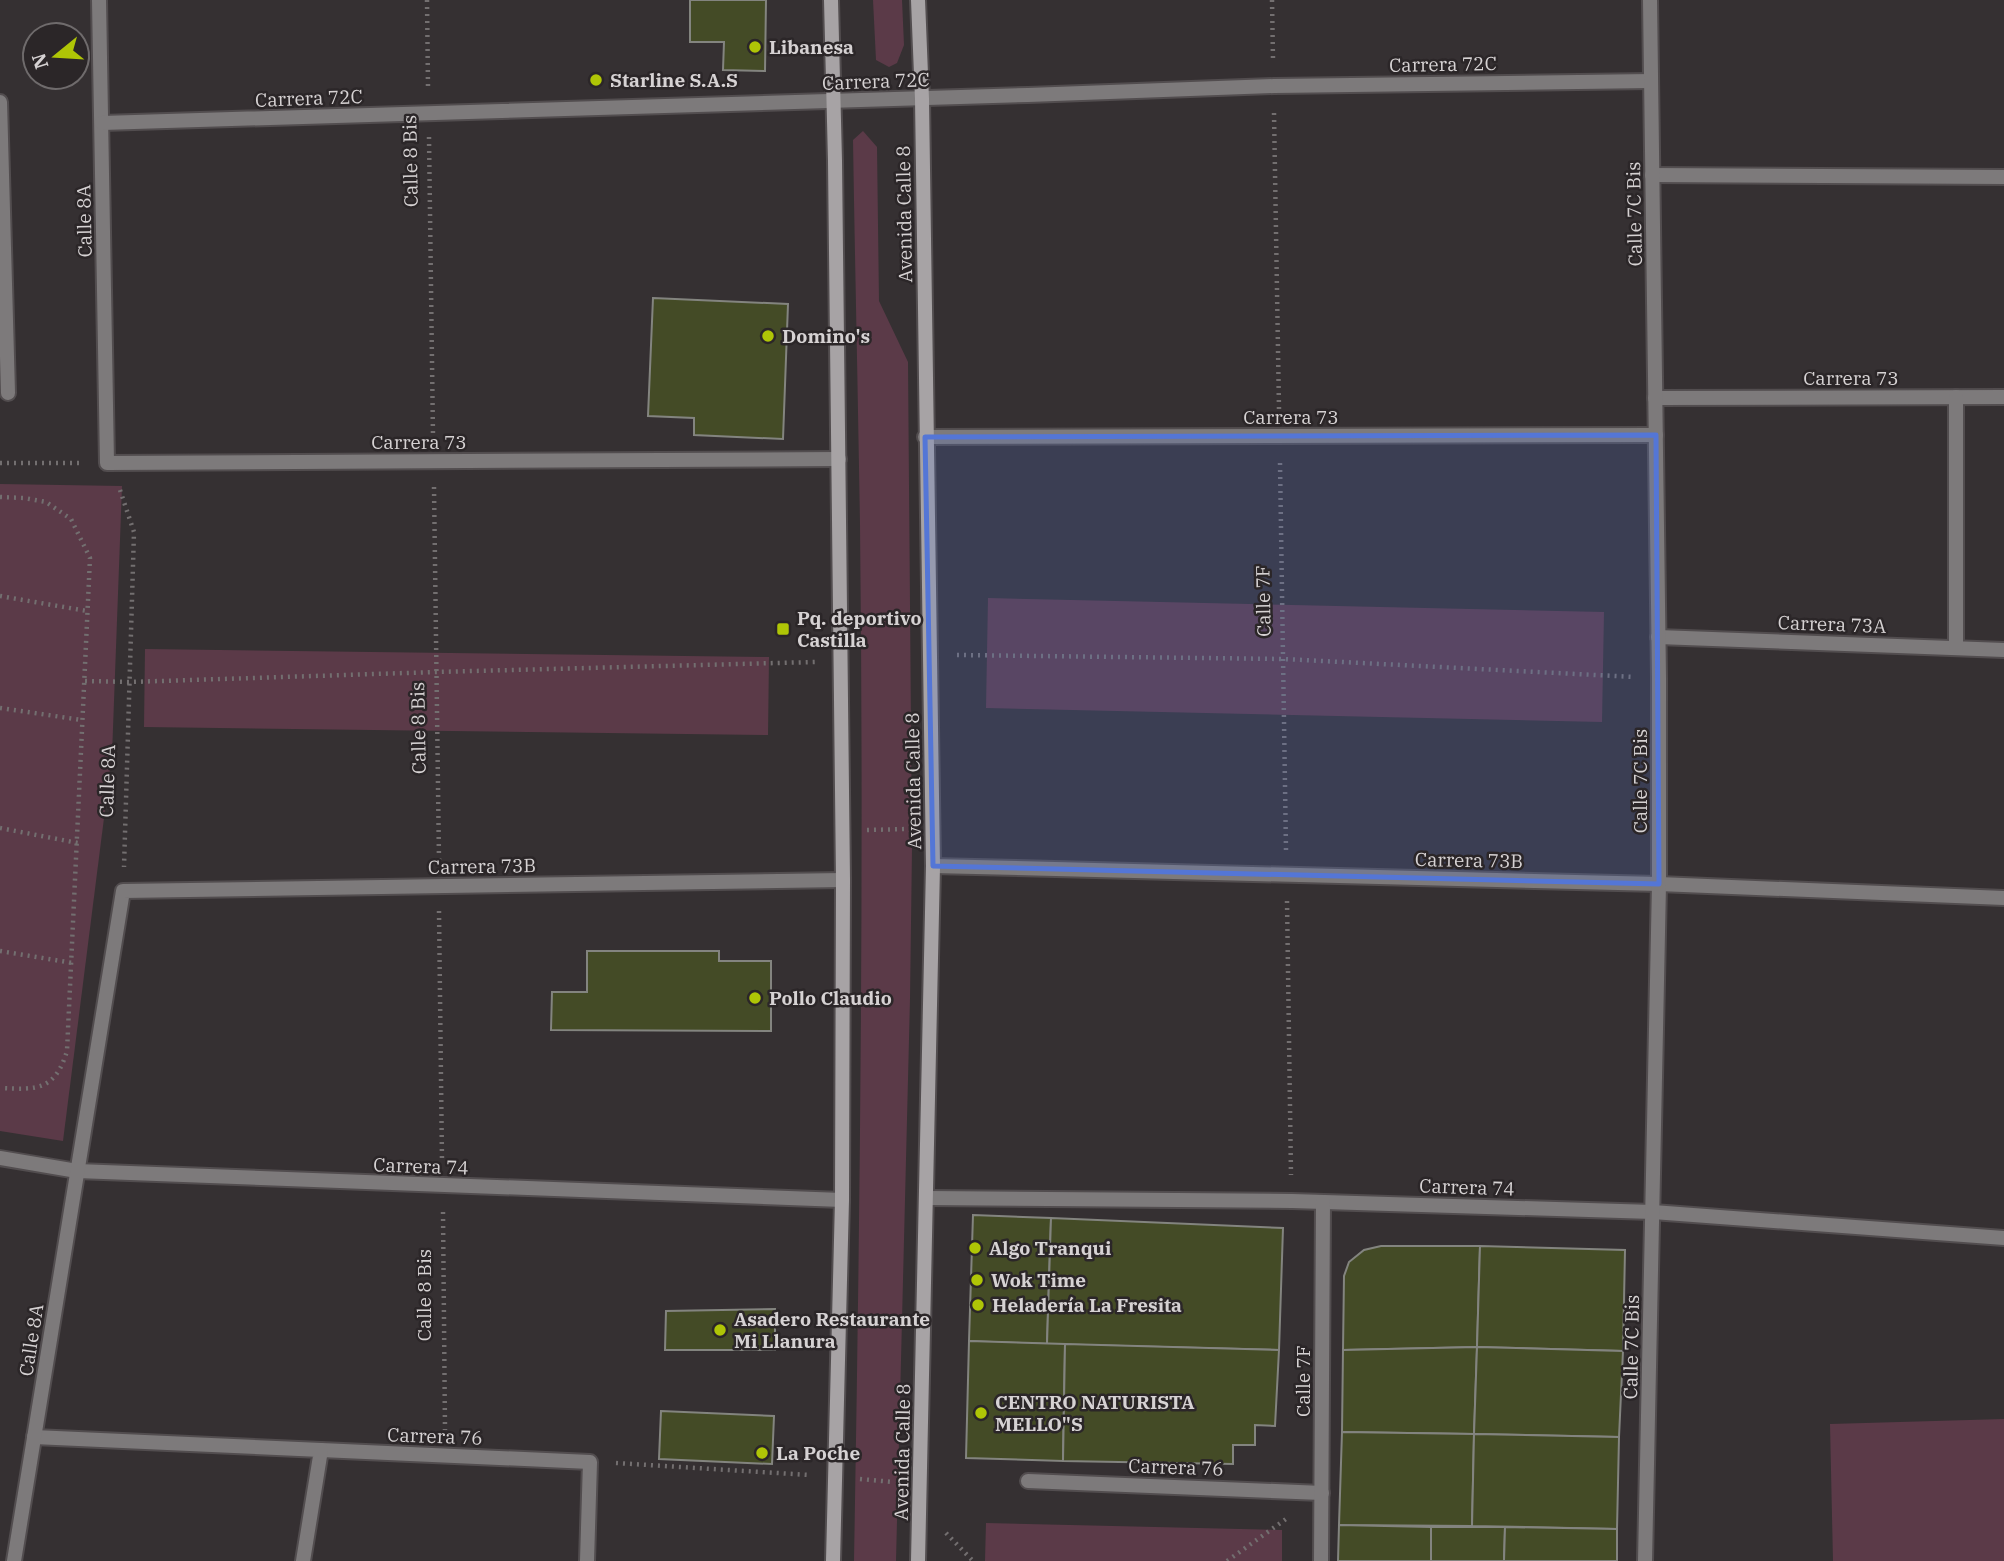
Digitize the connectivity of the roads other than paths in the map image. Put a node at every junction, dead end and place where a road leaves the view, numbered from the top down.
1 (99, 0) edge
2 (831, 0) edge
3 (918, 0) edge
4 (1650, 0) edge
5 (1651, 81) junction
6 (922, 99) junction
7 (834, 101) junction
8 (0, 102) edge
9 (102, 124) junction
10 (1652, 175) junction
11 (2004, 177) edge
12 (8, 394) dead end
13 (1956, 397) junction
14 (2004, 397) edge
15 (1656, 398) junction
16 (1656, 435) junction
17 (926, 437) junction
18 (839, 459) junction
19 (107, 463) joint
20 (1658, 637) junction
21 (1956, 648) junction
22 (2004, 650) edge
23 (933, 866) junction
24 (843, 880) junction
25 (1659, 884) junction
26 (123, 891) joint
27 (2004, 898) edge
28 (0, 1158) edge
29 (77, 1171) junction
30 (927, 1198) junction
31 (842, 1200) junction
32 (1323, 1202) junction
33 (1653, 1212) junction
34 (2004, 1238) edge
35 (34, 1437) junction
36 (321, 1450) junction
37 (1028, 1481) dead end
38 (1322, 1493) junction
39 (14, 1561) edge
40 (303, 1561) edge
41 (587, 1561) edge
42 (833, 1561) edge
43 (918, 1561) edge
44 (1321, 1561) edge
45 (1645, 1561) edge

1 - 9 street, Calle 8A
2 - 7 street
3 - 6 street, Avenida Calle 8
4 - 5 street, Calle 7C Bis
5 - 6 street, Carrera 72C
5 - 10 street, Calle 7C Bis
6 - 7 street, Carrera 72C
6 - 17 street, Avenida Calle 8
7 - 9 street, Carrera 72C
7 - 18 street
8 - 12 street
9 - 19 street, Calle 8A
10 - 11 street
10 - 15 street, Calle 7C Bis
13 - 14 street, Carrera 73
13 - 15 street, Carrera 73
13 - 21 street
15 - 16 street, Calle 7C Bis
16 - 17 street, Carrera 73
16 - 20 street, Calle 7C Bis
17 - 23 street, Avenida Calle 8
18 - 19 street, Carrera 73
18 - 24 street
20 - 21 street, Carrera 73A
20 - 25 street, Calle 7C Bis
21 - 22 street, Carrera 73A
23 - 25 street, Carrera 73B
23 - 30 street, Avenida Calle 8
24 - 26 street, Carrera 73B
24 - 31 street
25 - 27 street, Carrera 73B
25 - 33 street, Calle 7C Bis
26 - 29 street, Calle 8A
28 - 29 street, Carrera 74
29 - 31 street, Carrera 74
29 - 35 street, Calle 8A
30 - 32 street, Carrera 74
30 - 43 street, Avenida Calle 8
31 - 42 street
32 - 33 street, Carrera 74
32 - 38 street, Calle 7F
33 - 34 street, Carrera 74
33 - 45 street, Calle 7C Bis
35 - 36 street, Carrera 76
35 - 39 street, Calle 8A
36 - 40 street
36 - 41 street, Carrera 76
37 - 38 street, Carrera 76
38 - 44 street, Calle 7F

